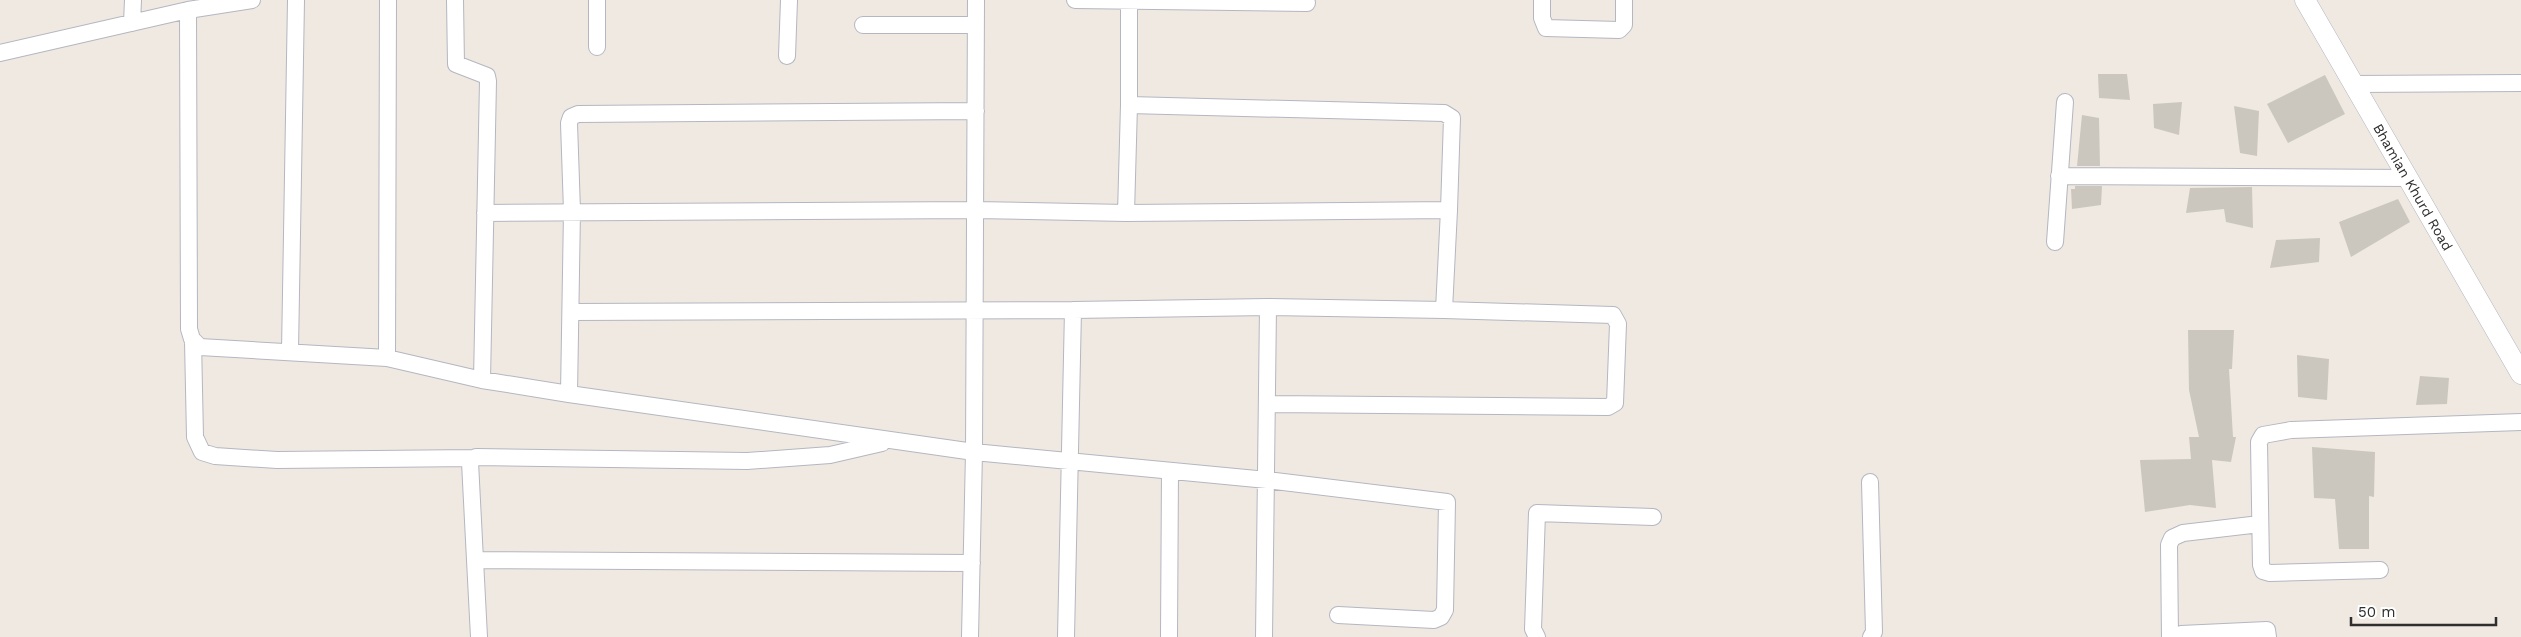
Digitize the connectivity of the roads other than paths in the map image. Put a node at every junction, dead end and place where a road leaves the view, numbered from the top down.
1 (133, 0) edge
2 (252, 0) edge
3 (296, 0) edge
4 (388, 0) edge
5 (455, 0) edge
6 (597, 0) edge
7 (788, 0) edge
8 (976, 0) edge
9 (1075, 0) edge
10 (1129, 0) edge
11 (1542, 0) edge
12 (1624, 0) edge
13 (2304, 0) edge
14 (1255, 2) edge
15 (1307, 3) dead end
16 (188, 10) junction
17 (132, 23) junction
18 (863, 25) dead end
19 (976, 25) junction
20 (597, 47) dead end
21 (0, 53) edge
22 (787, 56) dead end
23 (2521, 83) edge
24 (2354, 84) junction
25 (2065, 102) dead end
26 (1129, 106) junction
27 (976, 111) junction
28 (2059, 176) junction
29 (2409, 178) junction
30 (975, 210) junction
31 (1450, 210) junction
32 (572, 211) junction
33 (485, 213) junction
34 (1126, 213) junction
35 (2054, 242) dead end
36 (1268, 307) junction
37 (975, 309) junction
38 (1073, 310) junction
39 (1444, 310) junction
40 (570, 312) junction
41 (192, 340) junction
42 (290, 351) junction
43 (387, 358) junction
44 (2521, 374) edge
45 (482, 380) junction
46 (569, 394) junction
47 (1267, 404) junction
48 (2521, 422) edge
49 (891, 440) junction
50 (974, 452) junction
51 (473, 458) junction
52 (1070, 462) junction
53 (1170, 471) junction
54 (1267, 480) junction
55 (1870, 482) dead end
56 (1653, 517) dead end
57 (2260, 524) junction
58 (475, 560) junction
59 (972, 563) junction
60 (2380, 570) dead end
61 (1338, 614) dead end
62 (479, 637) edge
63 (970, 637) edge
64 (1066, 637) edge
65 (1169, 637) edge
66 (1264, 637) edge
67 (1537, 637) edge
68 (1871, 637) edge
69 (2170, 637) edge
70 (2181, 637) edge
71 (2268, 637) edge

1 - 17 street
2 - 16 street
3 - 42 street
4 - 43 street
5 - 33 street
6 - 20 street
7 - 22 street
8 - 19 street
9 - 10 street
10 - 14 street
10 - 26 street
11 - 12 street
13 - 24 street, Bhamian Khurd Road
14 - 15 street
16 - 17 street
16 - 41 street
17 - 21 street
18 - 19 street
19 - 27 street
23 - 24 street
24 - 29 street, Bhamian Khurd Road
25 - 28 street
26 - 31 street
26 - 34 street
27 - 30 street
27 - 32 street
28 - 29 street
28 - 35 street
29 - 44 street, Bhamian Khurd Road
30 - 32 street
30 - 34 street
30 - 37 street
31 - 34 street
31 - 39 street
32 - 33 street
32 - 40 street
33 - 45 street
36 - 38 street
36 - 39 street
36 - 47 street
37 - 38 street
37 - 40 street
37 - 50 street
38 - 52 street
39 - 47 street
40 - 46 street
41 - 42 street
41 - 51 street
42 - 43 street
43 - 45 street
45 - 46 street
46 - 49 street
47 - 54 street
48 - 57 street
49 - 50 street
49 - 51 street
50 - 52 street
50 - 59 street
51 - 58 street
52 - 53 street
52 - 64 street
53 - 54 street
53 - 65 street
54 - 61 street
54 - 66 street
55 - 68 street
56 - 67 street
57 - 60 street
57 - 69 street
58 - 59 street
58 - 62 street
59 - 63 street
70 - 71 street

